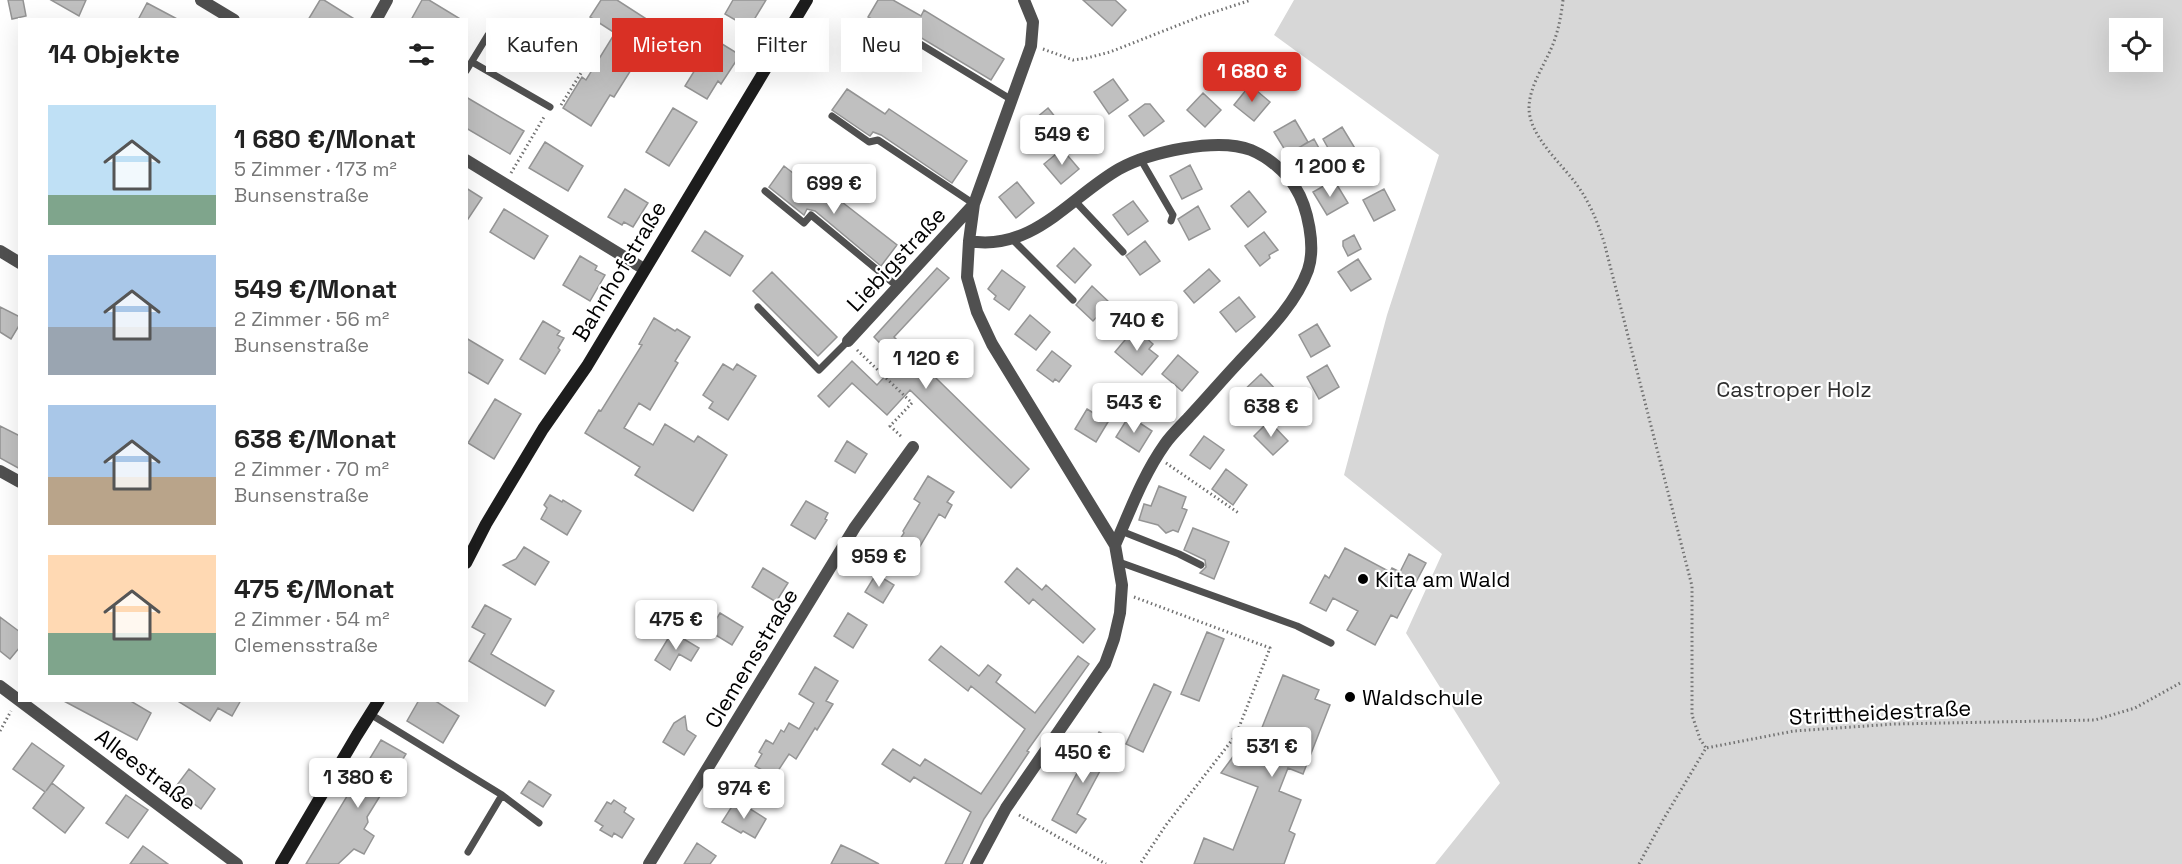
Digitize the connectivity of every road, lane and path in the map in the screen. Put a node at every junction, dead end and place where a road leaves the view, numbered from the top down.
1 (201, 0) edge
2 (387, 0) edge
3 (807, 0) edge
4 (1024, 0) edge
5 (1251, 0) edge
6 (1563, 0) edge
7 (231, 18) edge
8 (377, 18) edge
9 (486, 38) edge
10 (922, 45) edge
11 (1031, 46) junction
12 (472, 62) junction
13 (468, 68) edge
14 (581, 72) edge
15 (1012, 100) junction
16 (550, 108) junction
17 (832, 116) dead end
18 (1141, 160) junction
19 (468, 161) edge
20 (512, 170) dead end
21 (765, 191) dead end
22 (1075, 201) junction
23 (974, 204) junction
24 (1171, 221) dead end
25 (1011, 238) junction
26 (969, 241) junction
27 (0, 252) edge
28 (1123, 252) dead end
29 (18, 261) edge
30 (644, 268) junction
31 (898, 287) junction
32 (1073, 300) dead end
33 (758, 307) dead end
34 (848, 341) junction
35 (913, 447) joint
36 (1157, 457) junction
37 (0, 471) edge
38 (18, 481) edge
39 (1240, 514) dead end
40 (1121, 531) junction
41 (1115, 545) junction
42 (468, 559) edge
43 (1119, 562) junction
44 (1201, 565) dead end
45 (1122, 592) junction
46 (1331, 644) dead end
47 (2182, 682) edge
48 (0, 686) edge
49 (18, 700) joint
50 (21, 702) edge
51 (378, 702) edge
52 (370, 714) junction
53 (0, 731) edge
54 (1706, 748) junction
55 (502, 795) junction
56 (1006, 808) junction
57 (539, 823) dead end
58 (468, 852) dead end
59 (237, 864) edge
60 (281, 864) edge
61 (649, 864) edge
62 (976, 864) edge
63 (1106, 864) edge
64 (1140, 864) edge
65 (1639, 864) edge

1 - 7 street
2 - 8 street
3 - 30 main road, Bahnhofstraße
4 - 11 street, Liebigstraße
5 - 11 path
6 - 54 path
9 - 12 lane
10 - 15 lane
11 - 15 street, Liebigstraße
12 - 13 lane
12 - 16 lane
14 - 16 path
15 - 23 street, Liebigstraße
16 - 20 path
17 - 23 lane
18 - 22 street
18 - 24 lane
18 - 36 street
19 - 30 street
21 - 31 lane
22 - 25 street
22 - 28 lane
23 - 26 street, Liebigstraße
23 - 31 street, Liebigstraße
25 - 26 street
25 - 32 lane
26 - 41 street, Liebigstraße
27 - 29 street
30 - 42 main road, Bahnhofstraße
31 - 34 street, Liebigstraße
33 - 34 lane
34 - 35 path
35 - 61 street, Clemensstraße
36 - 39 path
36 - 40 street
37 - 38 street
40 - 41 street
40 - 44 lane
41 - 43 street, Liebigstraße
43 - 45 street, Liebigstraße
43 - 46 lane
45 - 56 street, Liebigstraße
45 - 64 path
47 - 54 path, Strittheidestraße
48 - 49 street, Alleestraße
49 - 53 path
50 - 59 street, Alleestraße
51 - 52 main road
52 - 55 lane
52 - 60 main road
54 - 65 path
55 - 57 lane
55 - 58 lane
56 - 62 street, Liebigstraße
56 - 63 path

